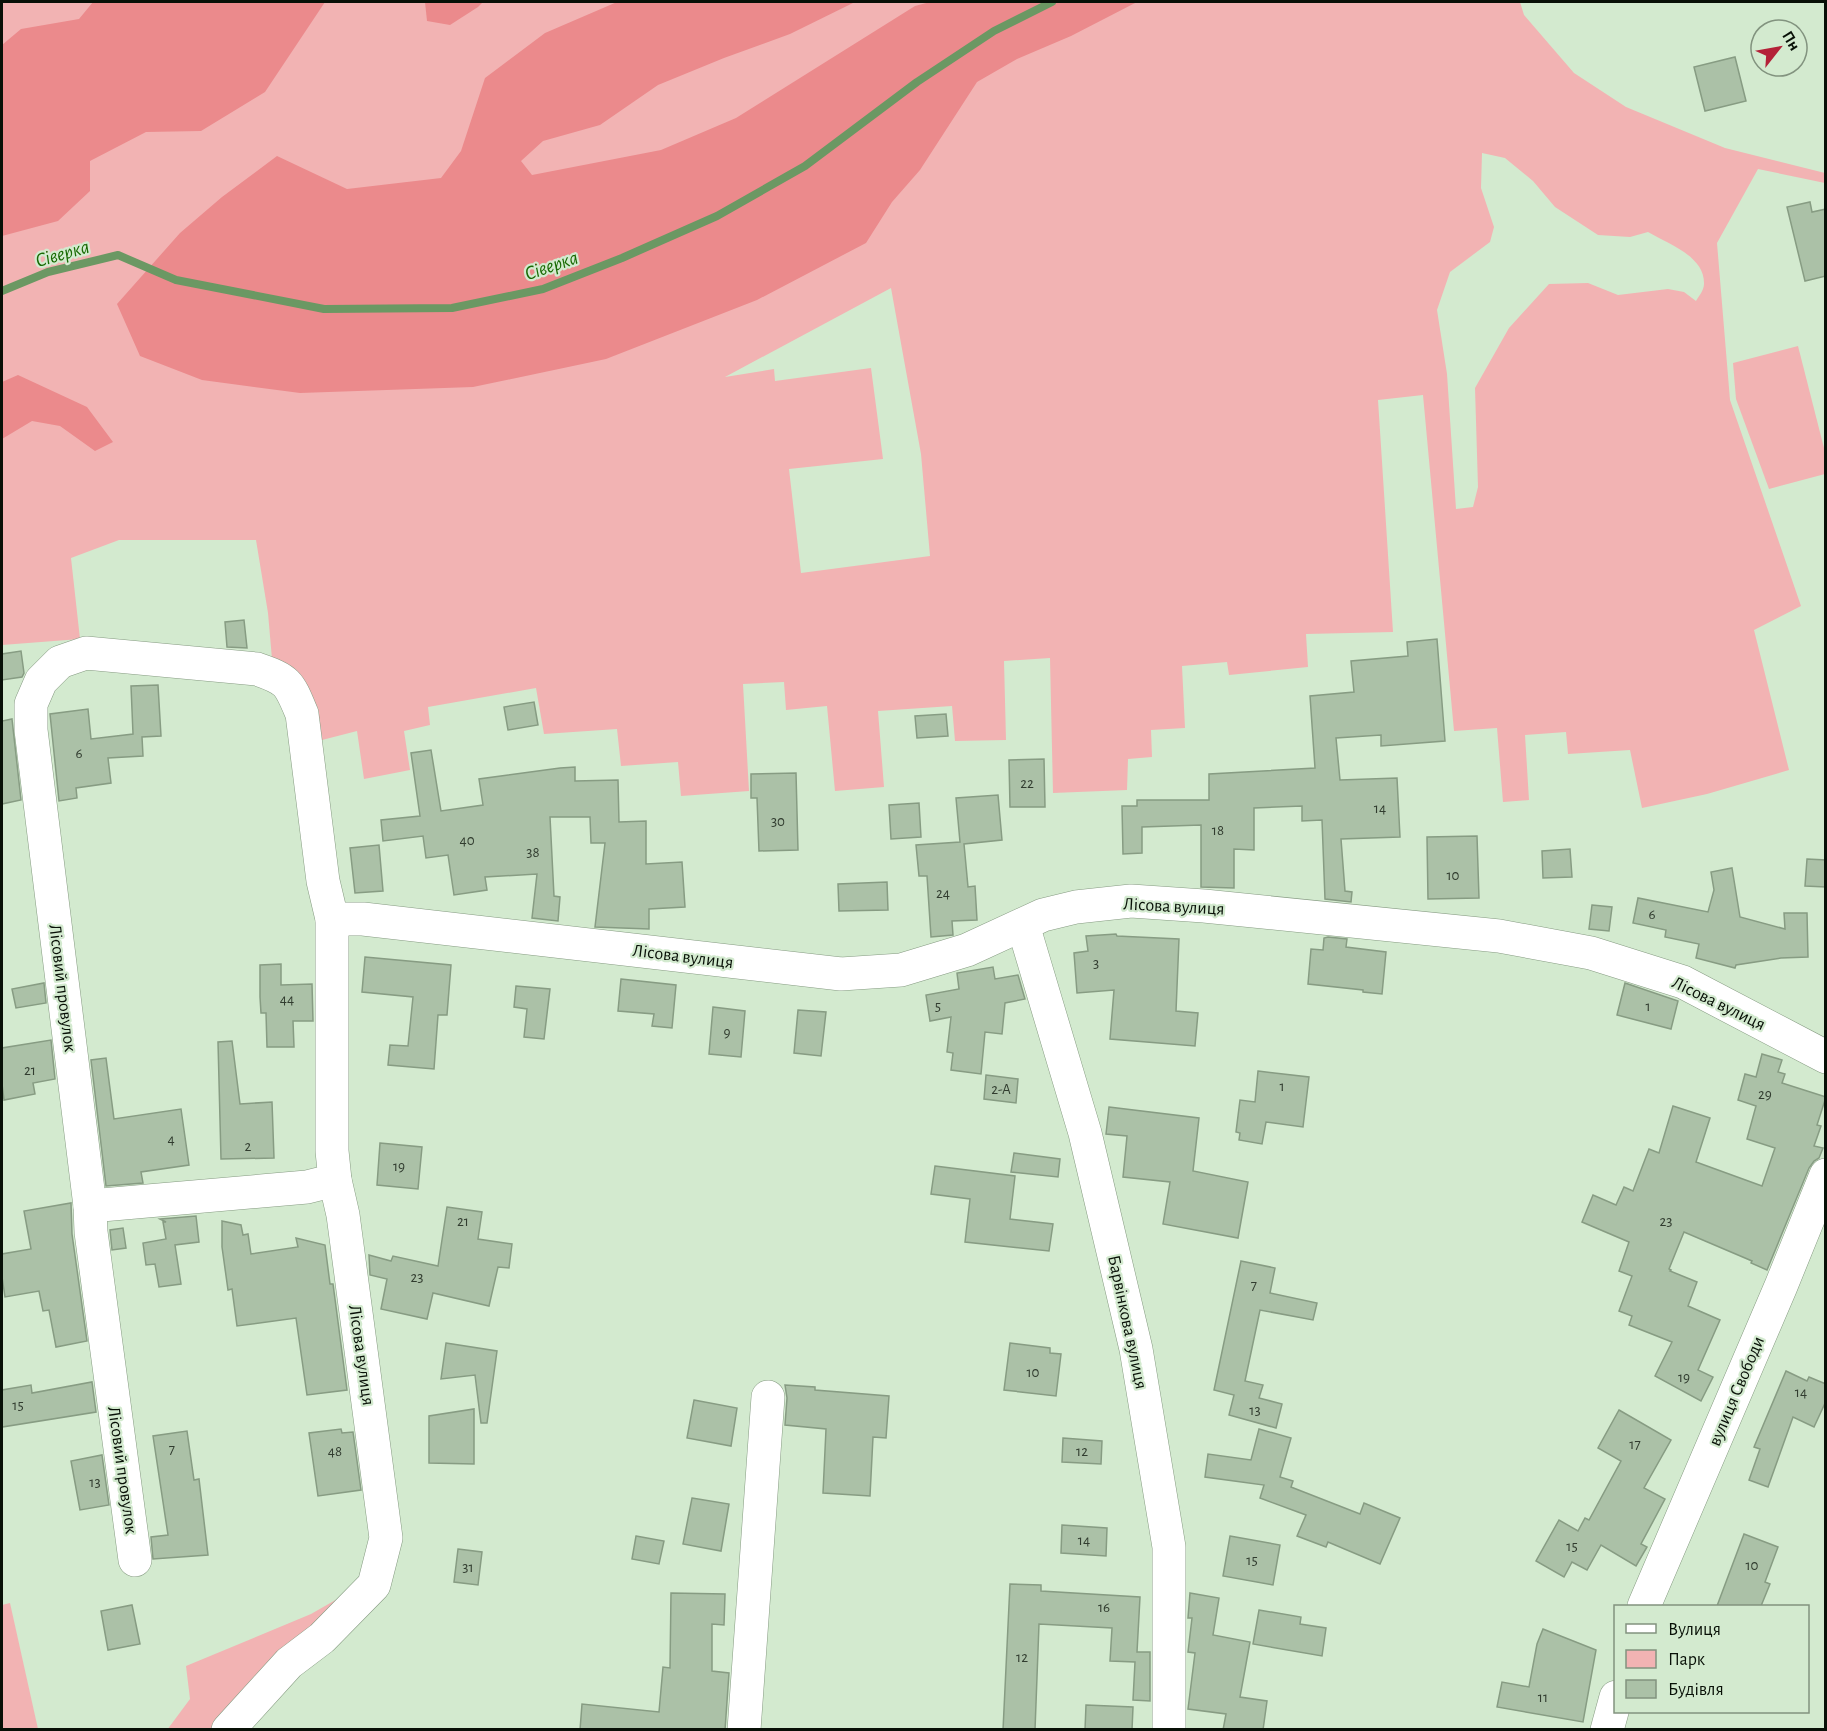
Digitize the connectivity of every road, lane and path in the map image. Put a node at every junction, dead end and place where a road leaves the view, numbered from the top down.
1 (291, 688) joint
2 (332, 919) junction
3 (1023, 925) junction
4 (1826, 1057) edge
5 (1826, 1175) edge
6 (335, 1180) junction
7 (90, 1206) junction
8 (768, 1397) dead end
9 (135, 1560) dead end
10 (1644, 1605) edge
11 (1614, 1704) edge
12 (228, 1730) edge
13 (744, 1730) edge
14 (1169, 1730) edge
15 (1607, 1730) edge

1 - 2 street, Лісова вулиця
1 - 7 street, Лісовий провулок
2 - 3 street, Лісова вулиця
2 - 6 street, Лісова вулиця
3 - 4 street, Лісова вулиця
3 - 14 street, Барвінкова вулиця
5 - 10 street, вулиця Свободи
6 - 7 street
6 - 12 street, Лісова вулиця
7 - 9 street, Лісовий провулок
8 - 13 street
11 - 15 street

